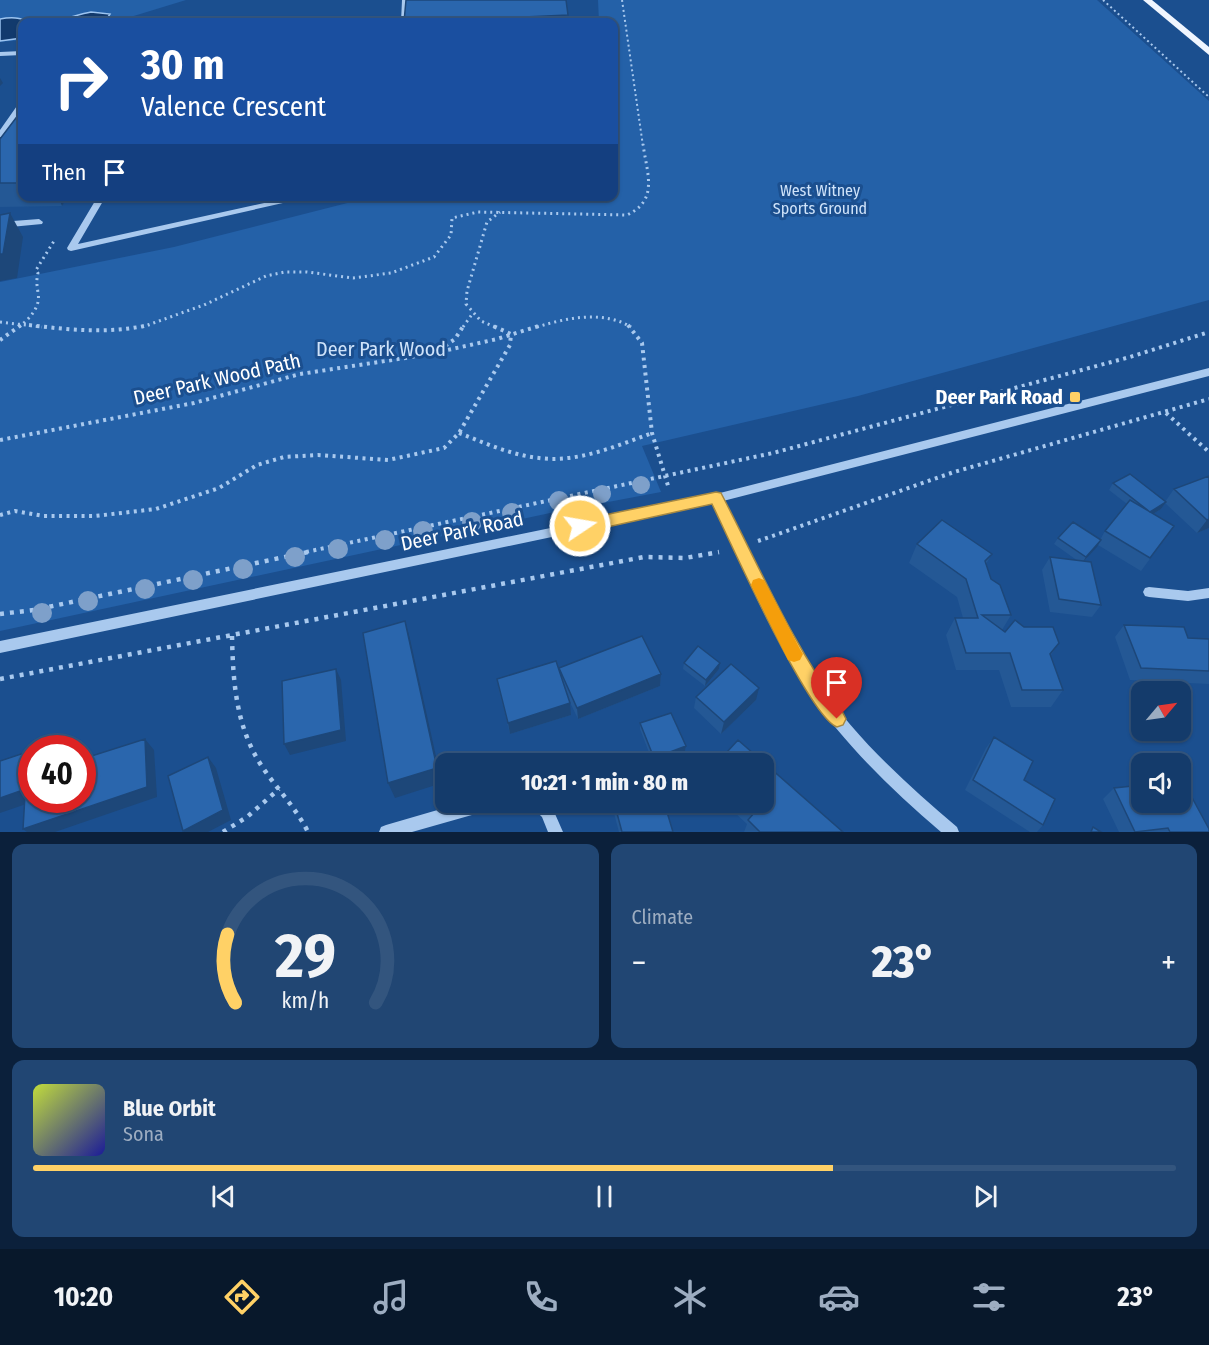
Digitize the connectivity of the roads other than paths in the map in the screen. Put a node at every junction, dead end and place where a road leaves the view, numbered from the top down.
1 (405, 0) edge
2 (1147, 0) edge
3 (404, 18) edge
4 (1209, 52) edge
5 (18, 53) edge
6 (0, 54) edge
7 (18, 110) edge
8 (0, 135) edge
9 (99, 201) edge
10 (287, 201) edge
11 (39, 222) dead end
12 (0, 225) edge
13 (1209, 372) edge
14 (716, 498) junction
15 (1149, 592) dead end
16 (1209, 593) edge
17 (0, 647) edge
18 (454, 813) edge
19 (547, 813) edge
20 (386, 832) edge
21 (556, 832) edge
22 (952, 832) edge

1 - 3 street
2 - 4 main road
5 - 6 street
7 - 8 street
9 - 10 street
11 - 12 street
13 - 14 street, Deer Park Road
14 - 17 street, Deer Park Road
14 - 22 street
15 - 16 street
18 - 20 street
19 - 21 street

